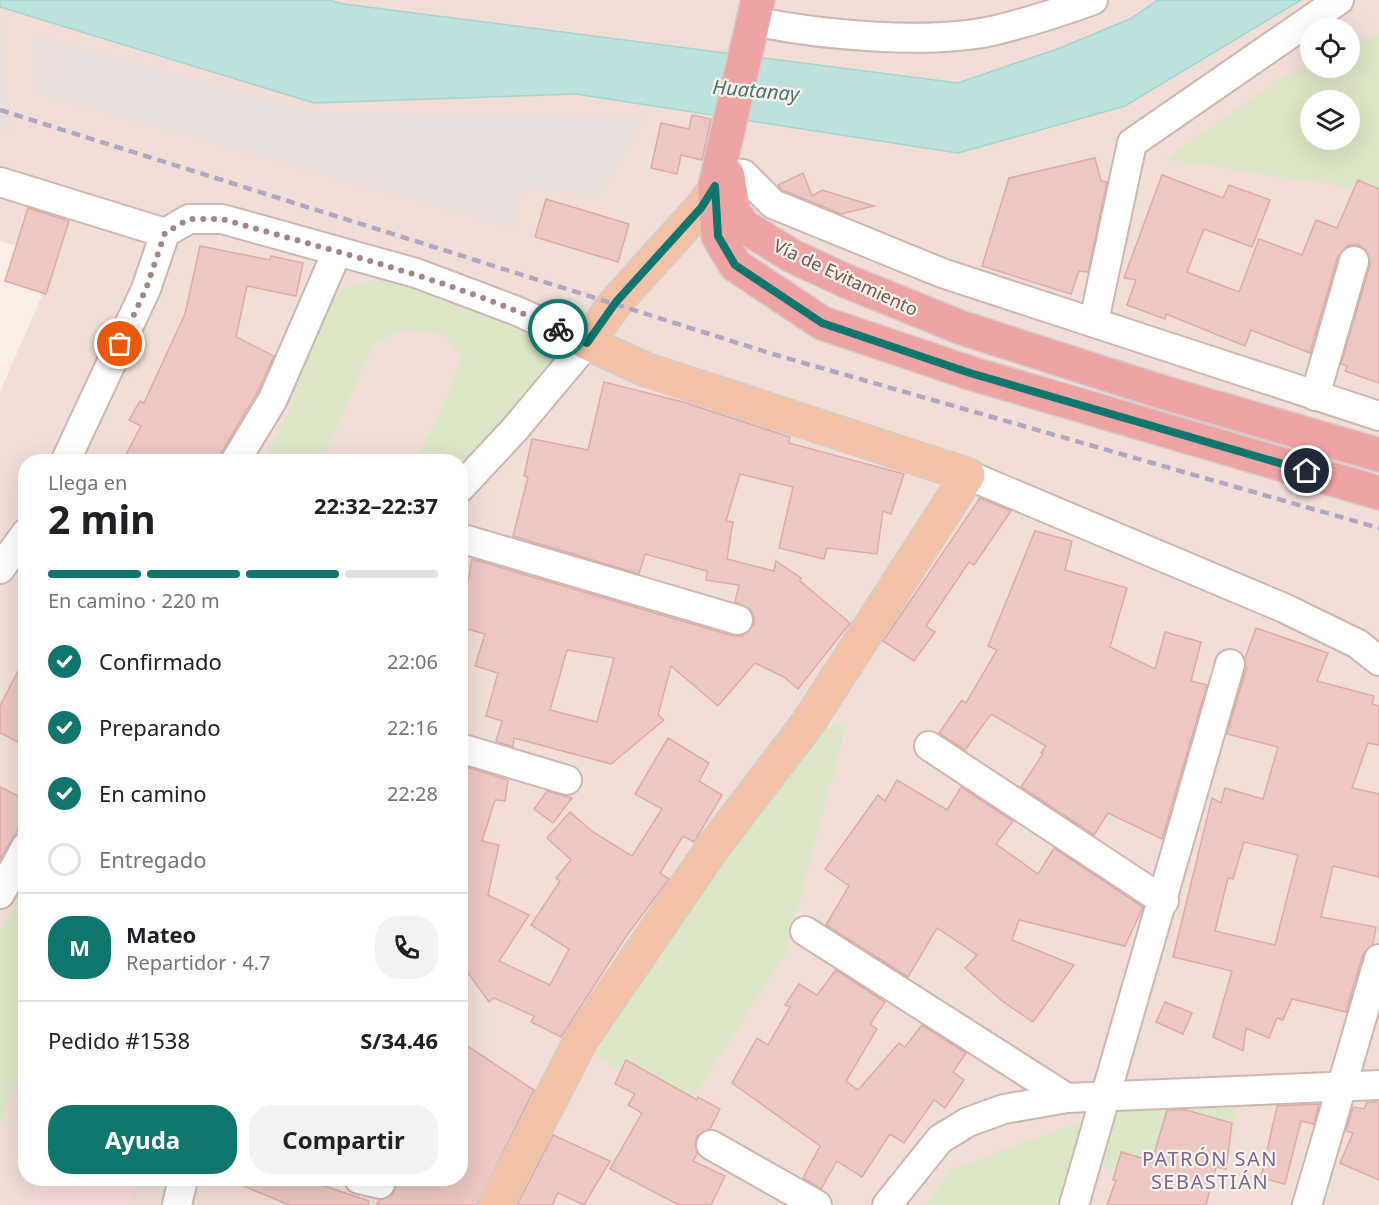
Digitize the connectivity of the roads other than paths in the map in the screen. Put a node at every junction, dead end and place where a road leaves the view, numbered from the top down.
1 (1093, 0) edge
2 (1339, 0) edge
3 (754, 20) edge
4 (722, 180) junction
5 (0, 182) edge
6 (165, 233) junction
7 (337, 252) junction
8 (1354, 261) dead end
9 (1094, 321) junction
10 (587, 343) junction
11 (1315, 396) junction
12 (1379, 416) edge
13 (69, 454) edge
14 (240, 454) edge
15 (1379, 455) edge
16 (968, 475) junction
17 (468, 479) edge
18 (1379, 493) edge
19 (468, 540) edge
20 (18, 544) edge
21 (0, 568) edge
22 (738, 620) dead end
23 (1379, 661) edge
24 (1230, 664) dead end
25 (929, 746) dead end
26 (468, 750) edge
27 (567, 780) dead end
28 (18, 861) edge
29 (0, 894) edge
30 (1164, 901) junction
31 (805, 931) dead end
32 (1379, 959) edge
33 (1379, 1085) edge
34 (1342, 1086) junction
35 (1105, 1096) junction
36 (1068, 1098) junction
37 (711, 1145) dead end
38 (181, 1186) edge
39 (177, 1205) edge
40 (496, 1205) edge
41 (817, 1205) edge
42 (887, 1205) edge
43 (1074, 1205) edge
44 (1307, 1205) edge

1 - 3 street
2 - 9 street
3 - 4 highway, Vía de Evitamiento
4 - 9 street
4 - 10 main road
4 - 15 highway, Vía de Evitamiento
4 - 18 highway, Vía de Evitamiento
5 - 6 street
6 - 7 street
6 - 13 street
7 - 10 street
7 - 14 street
8 - 11 street
9 - 11 street
10 - 16 main road
10 - 17 street
11 - 12 street
16 - 23 street
16 - 40 main road
19 - 22 street
20 - 21 street
24 - 30 street
25 - 30 street
26 - 27 street
28 - 29 street
30 - 35 street
31 - 36 street
32 - 34 street
33 - 34 street
34 - 35 street
34 - 44 street
35 - 36 street
35 - 43 street
36 - 42 street
37 - 41 street
38 - 39 street

